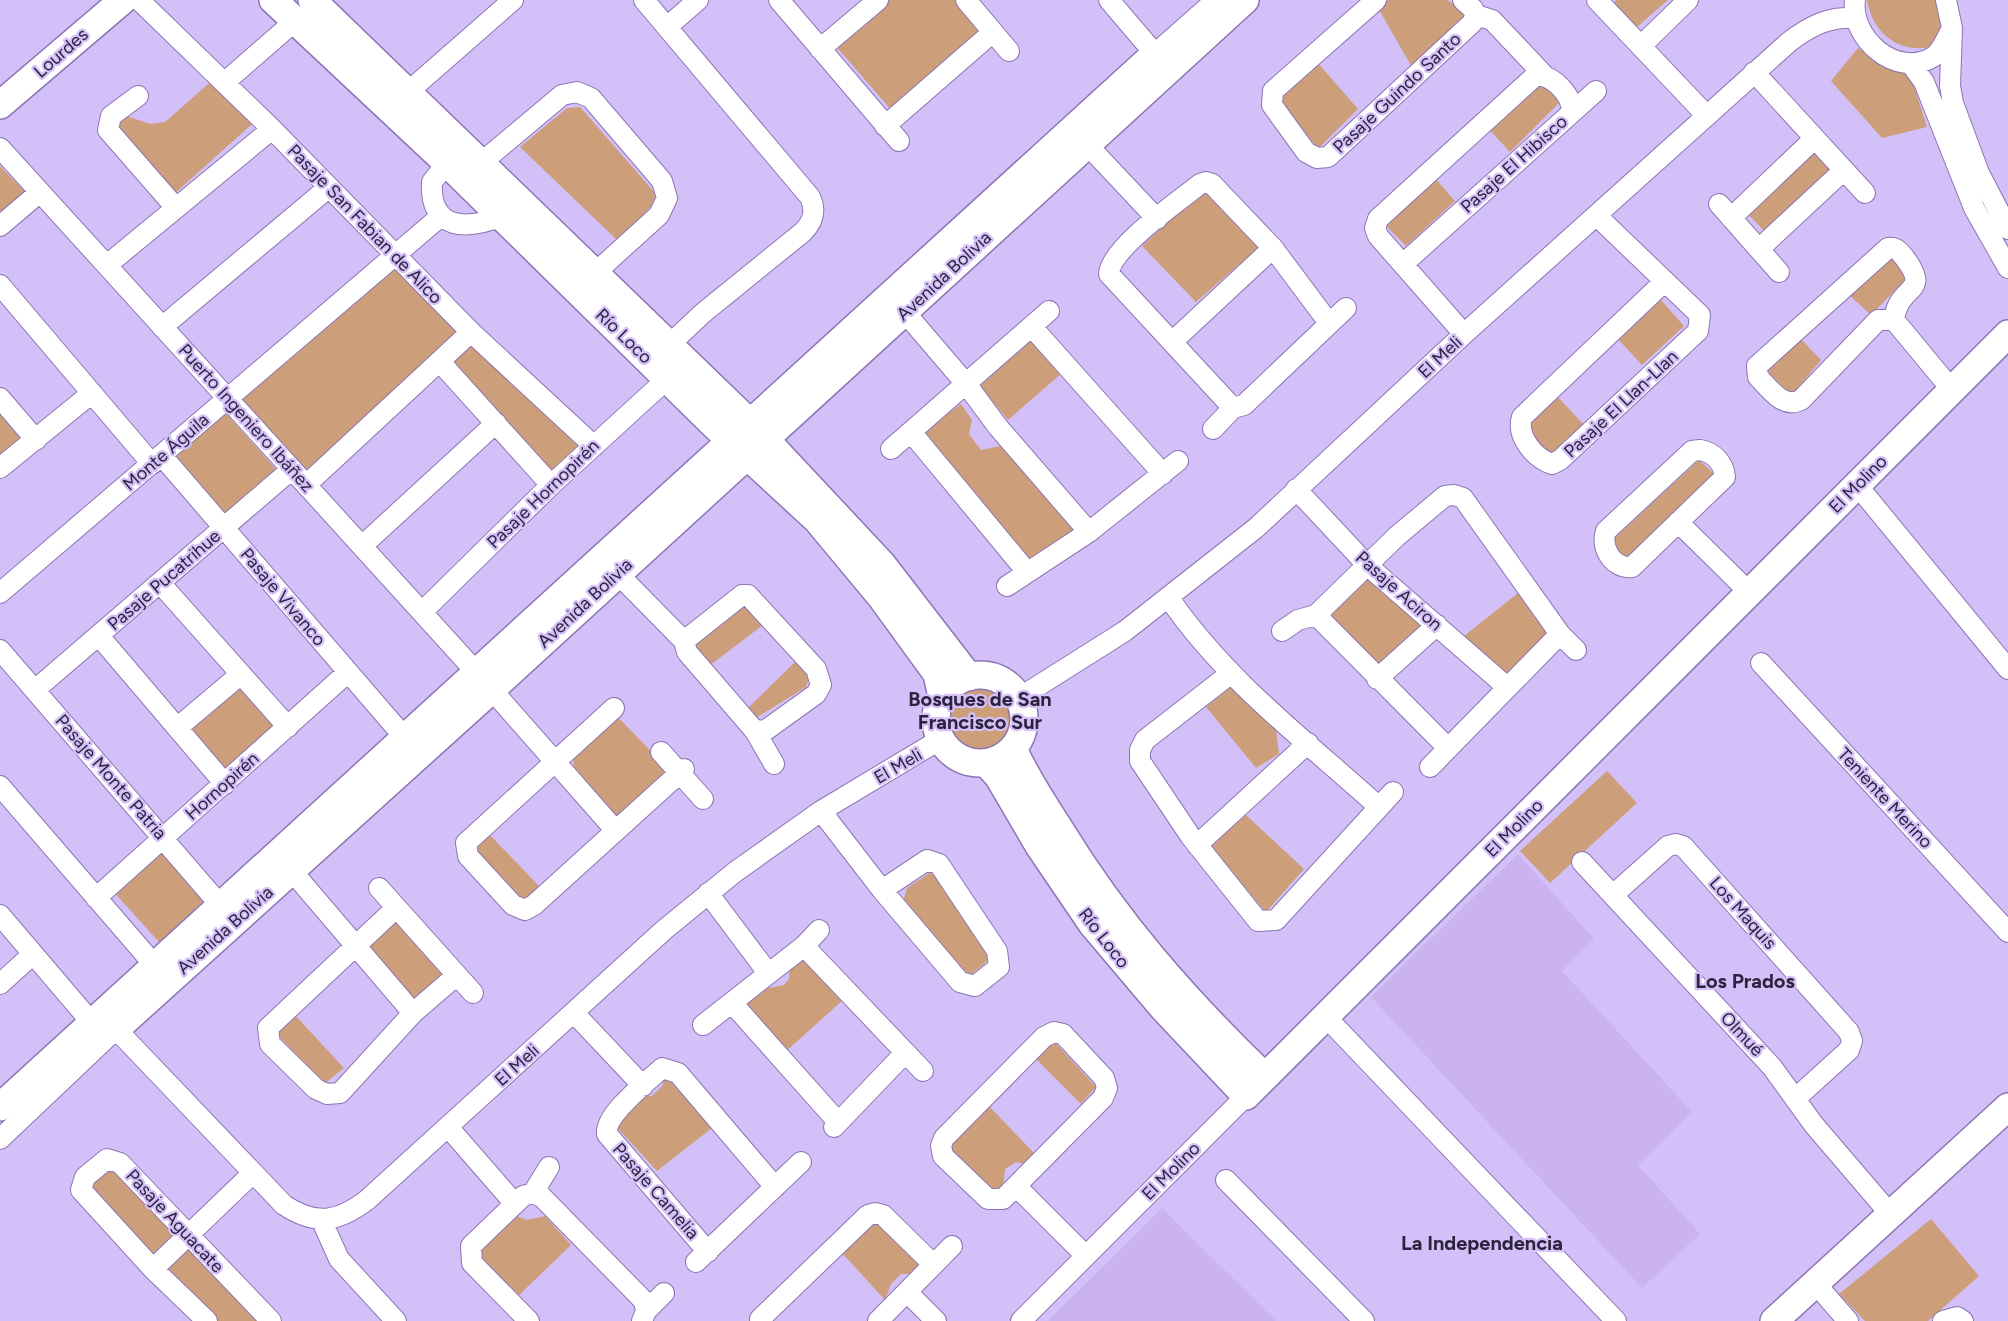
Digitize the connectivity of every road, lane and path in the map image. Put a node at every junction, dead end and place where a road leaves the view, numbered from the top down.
1 (273, 0) edge
2 (312, 0) edge
3 (513, 0) edge
4 (644, 0) edge
5 (698, 0) edge
6 (778, 0) edge
7 (878, 0) edge
8 (966, 0) edge
9 (1109, 0) edge
10 (1216, 0) edge
11 (1245, 0) edge
12 (1376, 0) edge
13 (1463, 0) edge
14 (1688, 0) edge
15 (1946, 0) edge
16 (125, 1) edge
17 (1601, 1) edge
18 (1855, 9) edge
19 (1476, 15) junction
20 (295, 21) junction
21 (667, 27) junction
22 (1952, 28) junction
23 (993, 32) junction
24 (1642, 45) junction
25 (820, 49) junction
26 (1009, 51) dead end
27 (1163, 61) junction
28 (1911, 63) junction
29 (1754, 72) junction
30 (1543, 74) junction
31 (225, 82) junction
32 (1596, 91) dead end
33 (408, 92) junction
34 (138, 96) dead end
35 (0, 105) edge
36 (1572, 112) junction
37 (1707, 116) junction
38 (885, 126) junction
39 (272, 129) junction
40 (1080, 137) junction
41 (1814, 139) junction
42 (898, 141) dead end
43 (0, 148) edge
44 (447, 163) junction
45 (481, 163) junction
46 (1844, 170) junction
47 (328, 188) junction
48 (40, 192) junction
49 (1865, 193) dead end
50 (176, 208) junction
51 (441, 216) junction
52 (502, 216) junction
53 (1597, 216) junction
54 (1157, 219) junction
55 (0, 226) edge
56 (2008, 228) edge
57 (1273, 248) junction
58 (1759, 249) junction
59 (393, 255) junction
60 (1403, 264) junction
61 (107, 266) junction
62 (2008, 268) edge
63 (1779, 272) dead end
64 (595, 273) junction
65 (1664, 282) junction
66 (0, 285) edge
67 (898, 304) junction
68 (1346, 308) dead end
69 (1049, 311) dead end
70 (1894, 320) junction
71 (1326, 326) junction
72 (162, 327) junction
73 (1032, 327) junction
74 (471, 332) junction
75 (1464, 334) junction
76 (2008, 334) edge
77 (1172, 342) junction
78 (669, 345) junction
79 (441, 362) junction
80 (667, 379) junction
81 (967, 385) junction
82 (1952, 390) junction
83 (92, 393) junction
84 (0, 398) edge
85 (228, 399) junction
86 (1233, 408) junction
87 (496, 423) junction
88 (1213, 429) dead end
89 (911, 432) junction
90 (748, 439) junction
91 (36, 440) junction
92 (594, 446) junction
93 (891, 449) dead end
94 (157, 460) junction
95 (0, 468) edge
96 (292, 469) junction
97 (551, 484) junction
98 (306, 485) junction
99 (1857, 485) junction
100 (1296, 489) junction
101 (1678, 522) junction
102 (225, 527) junction
103 (1089, 532) junction
104 (362, 546) junction
105 (1368, 566) junction
106 (1027, 572) junction
107 (617, 573) junction
108 (160, 583) junction
109 (1007, 586) dead end
110 (0, 593) edge
111 (1750, 593) junction
112 (1169, 598) junction
113 (422, 612) junction
114 (1316, 615) junction
115 (1437, 625) junction
116 (1282, 631) dead end
117 (1560, 634) junction
118 (99, 636) junction
119 (684, 641) junction
120 (0, 650) edge
121 (1576, 650) dead end
122 (1761, 663) dead end
123 (2008, 669) edge
124 (347, 673) junction
125 (241, 674) junction
126 (1230, 674) junction
127 (969, 677) junction
128 (1377, 678) junction
129 (484, 682) junction
130 (1507, 687) junction
131 (36, 689) junction
132 (942, 697) junction
133 (1019, 698) junction
134 (614, 708) dead end
135 (288, 727) junction
136 (177, 728) junction
137 (755, 731) junction
138 (405, 738) junction
139 (941, 739) junction
140 (1308, 742) junction
141 (1447, 747) junction
142 (1013, 749) junction
143 (661, 752) dead end
144 (986, 763) junction
145 (555, 764) junction
146 (774, 764) dead end
147 (1430, 767) dead end
148 (682, 771) junction
149 (225, 784) junction
150 (0, 786) edge
151 (1393, 792) dead end
152 (703, 799) dead end
153 (1379, 807) junction
154 (822, 811) junction
155 (616, 831) junction
156 (163, 838) junction
157 (1197, 845) junction
158 (1582, 862) dead end
159 (291, 870) junction
160 (379, 888) dead end
161 (882, 890) junction
162 (708, 893) junction
163 (1613, 895) junction
164 (96, 898) junction
165 (221, 906) junction
166 (396, 908) junction
167 (0, 915) edge
168 (819, 930) dead end
169 (2008, 932) edge
170 (353, 946) junction
171 (804, 946) junction
172 (33, 954) junction
173 (768, 973) junction
174 (162, 974) junction
175 (457, 975) junction
176 (0, 984) edge
177 (473, 993) dead end
178 (732, 1003) junction
179 (413, 1013) junction
180 (574, 1013) junction
181 (1326, 1017) junction
182 (703, 1025) dead end
183 (104, 1026) junction
184 (904, 1054) junction
185 (923, 1071) dead end
186 (643, 1086) junction
187 (1255, 1086) junction
188 (1795, 1099) junction
189 (0, 1107) edge
190 (2008, 1107) edge
191 (448, 1127) junction
192 (0, 1139) edge
193 (801, 1162) dead end
194 (549, 1167) dead end
195 (253, 1173) junction
196 (1226, 1180) dead end
197 (1016, 1186) junction
198 (775, 1187) junction
199 (533, 1193) junction
200 (515, 1204) junction
201 (1891, 1215) junction
202 (321, 1219) junction
203 (187, 1236) junction
204 (952, 1246) dead end
205 (1086, 1256) junction
206 (933, 1264) junction
207 (153, 1269) junction
208 (1815, 1283) junction
209 (907, 1292) junction
210 (664, 1293) dead end
211 (644, 1316) edge
212 (766, 1318) edge
213 (207, 1321) edge
214 (271, 1321) edge
215 (396, 1321) edge
216 (529, 1321) edge
217 (878, 1321) edge
218 (936, 1321) edge
219 (1021, 1321) edge
220 (1364, 1321) edge
221 (1616, 1321) edge
222 (1774, 1321) edge
223 (1848, 1321) edge
224 (1943, 1321) edge
225 (1963, 1321) edge

1 - 20 street, Río Loco
2 - 33 street, Río Loco
3 - 33 street
4 - 21 street
5 - 21 street
6 - 25 street
7 - 25 street
8 - 23 street
9 - 27 street
10 - 27 street
11 - 27 street, Avenida Bolivia
12 - 19 street, Pasaje Guindo Santo
13 - 19 street, Pasaje El Hibisco
14 - 24 street
15 - 22 street
16 - 31 street, Pasaje San Fabian de Alico
16 - 35 street, Lourdes
17 - 24 street
18 - 28 street
18 - 29 street, El Meli
19 - 30 street, Pasaje El Hibisco
20 - 31 street
20 - 44 street, Río Loco
21 - 78 street
22 - 28 street
22 - 56 street
23 - 26 street
23 - 38 street
24 - 37 street
25 - 38 street
27 - 40 street, Avenida Bolivia
28 - 62 street
29 - 37 street, El Meli
29 - 41 street
30 - 36 street, Pasaje El Hibisco
30 - 60 street
31 - 39 street, Pasaje San Fabian de Alico
32 - 36 street
33 - 45 street, Río Loco
34 - 50 street
36 - 60 street, Pasaje El Hibisco
37 - 53 street, El Meli
38 - 42 street
39 - 47 street, Pasaje San Fabian de Alico
39 - 50 street
40 - 54 street
40 - 67 street, Avenida Bolivia
41 - 46 street
41 - 58 street
43 - 48 street, Puerto Ingeniero Ibáñez
44 - 51 street
44 - 52 street, Río Loco
45 - 64 street, Río Loco
45 - 64 street
46 - 49 street
46 - 58 street
47 - 59 street, Pasaje San Fabian de Alico
47 - 72 street
48 - 55 street
48 - 61 street, Puerto Ingeniero Ibáñez
50 - 61 street
51 - 52 street
51 - 59 street, Monte Águila
52 - 80 street, Río Loco
53 - 65 street
53 - 75 street, El Meli
54 - 57 street
54 - 77 street
57 - 71 street
57 - 77 street
58 - 63 street
59 - 74 street, Pasaje San Fabian de Alico
59 - 85 street, Monte Águila
60 - 75 street
61 - 72 street, Puerto Ingeniero Ibáñez
64 - 78 street, Río Loco
65 - 65 street, Pasaje El Llan-Llan
66 - 83 street, Pasaje Vivanco
67 - 81 street
67 - 90 street, Avenida Bolivia
68 - 71 street
69 - 73 street
70 - 70 street
70 - 82 street
71 - 86 street
72 - 85 street, Puerto Ingeniero Ibáñez
73 - 81 street
73 - 103 street
74 - 79 street
74 - 92 street, Pasaje San Fabian de Alico
75 - 100 street, El Meli
76 - 82 street, El Molino
77 - 86 street
78 - 90 street, Río Loco
79 - 87 street
79 - 98 street
80 - 90 street, Río Loco
80 - 92 street, Pasaje Hornopirén
81 - 89 street
81 - 103 street
82 - 99 street, El Molino
83 - 91 street
83 - 94 street, Pasaje Vivanco
84 - 91 street
85 - 94 street, Monte Águila
85 - 96 street, Puerto Ingeniero Ibáñez
86 - 88 street
87 - 97 street
87 - 104 street
89 - 93 street
89 - 106 street
90 - 107 street, Avenida Bolivia
90 - 127 street, Río Loco
90 - 129 street, Avenida Bolivia
90 - 132 street, Río Loco
91 - 95 street
92 - 97 street, Pasaje Hornopirén
94 - 102 street, Pasaje Vivanco
94 - 110 street, Monte Águila
96 - 98 street, Puerto Ingeniero Ibáñez
96 - 102 street, Pasaje Pucatrihue
97 - 113 street, Pasaje Hornopirén
98 - 104 street, Puerto Ingeniero Ibáñez
99 - 111 street, El Molino
99 - 123 street
100 - 105 street, Pasaje Aciron
100 - 112 street, El Meli
101 - 101 street
101 - 111 street
102 - 108 street, Pasaje Pucatrihue
102 - 124 street, Pasaje Vivanco
103 - 106 street
104 - 113 street, Puerto Ingeniero Ibáñez
105 - 114 street
105 - 115 street, Pasaje Aciron
105 - 117 street
106 - 109 street
107 - 119 street
107 - 129 street, Avenida Bolivia
108 - 118 street, Pasaje Pucatrihue
108 - 125 street
111 - 181 street, El Molino
112 - 126 street
112 - 133 street, El Meli
113 - 129 street, Puerto Ingeniero Ibáñez
114 - 116 street
114 - 128 street
115 - 128 street
115 - 130 street, Pasaje Aciron
117 - 121 street
117 - 130 street
118 - 131 street, Pasaje Pucatrihue
118 - 136 street
119 - 137 street
119 - 137 street
120 - 131 street, Pasaje Monte Patria
122 - 169 street, Teniente Merino
124 - 135 street, Hornopirén
124 - 138 street, Pasaje Vivanco
125 - 135 street
125 - 136 street
126 - 140 street
126 - 157 street
127 - 132 street
127 - 133 street
128 - 141 street
129 - 138 street, Avenida Bolivia
129 - 145 street, Puerto Ingeniero Ibáñez
129 - 159 street, Avenida Bolivia
130 - 141 street
131 - 156 street, Pasaje Monte Patria
132 - 139 street
133 - 142 street
134 - 145 street
135 - 149 street, Hornopirén
136 - 149 street
137 - 146 street
138 - 165 street, Avenida Bolivia
139 - 144 street
139 - 154 street, El Meli
140 - 153 street
140 - 157 street
141 - 147 street
142 - 144 street
142 - 187 street, Río Loco
143 - 148 street
144 - 187 street, Río Loco
145 - 155 street, Puerto Ingeniero Ibáñez
145 - 155 street
148 - 152 street
148 - 155 street
149 - 156 street, Hornopirén
150 - 164 street
151 - 153 street
153 - 157 street
154 - 161 street
154 - 162 street, El Meli
156 - 164 street, Hornopirén
156 - 165 street, Pasaje Monte Patria
158 - 163 street, Olmué
159 - 170 street
159 - 174 street, Avenida Bolivia
160 - 166 street
161 - 161 street
162 - 173 street
162 - 180 street, El Meli
163 - 188 street, Olmué
163 - 188 street, Los Maquis
164 - 174 street
165 - 174 street, Avenida Bolivia
166 - 170 street
166 - 175 street
167 - 172 street, El Meli
168 - 171 street
170 - 179 street
170 - 179 street
171 - 173 street
171 - 184 street
172 - 176 street
172 - 183 street, El Meli
173 - 178 street
174 - 183 street, Avenida Bolivia
175 - 177 street
175 - 179 street
178 - 182 street
178 - 184 street
180 - 186 street
180 - 191 street, El Meli
181 - 187 street, El Molino
181 - 221 street
183 - 189 street, Avenida Bolivia
183 - 192 street, Avenida Bolivia
183 - 195 street, El Meli
184 - 185 street
186 - 198 street, Pasaje Camelia
186 - 198 street, Pasaje Camelia
187 - 205 street, El Molino
188 - 201 street, Olmué
190 - 201 street
191 - 200 street
191 - 202 street, El Meli
193 - 198 street, Pasaje Camelia
194 - 199 street
195 - 202 street, El Meli
195 - 203 street
196 - 220 street
197 - 197 street
197 - 205 street
199 - 200 street
199 - 211 street
200 - 216 street
201 - 208 street
202 - 215 street
203 - 207 street
203 - 207 street, Pasaje Aguacate
203 - 214 street, Pasaje Aguacate
204 - 206 street
205 - 219 street, El Molino
206 - 209 street
206 - 212 street
207 - 213 street, Pasaje Aguacate
208 - 222 street
208 - 223 street
209 - 217 street
209 - 218 street
210 - 211 street
224 - 225 street

